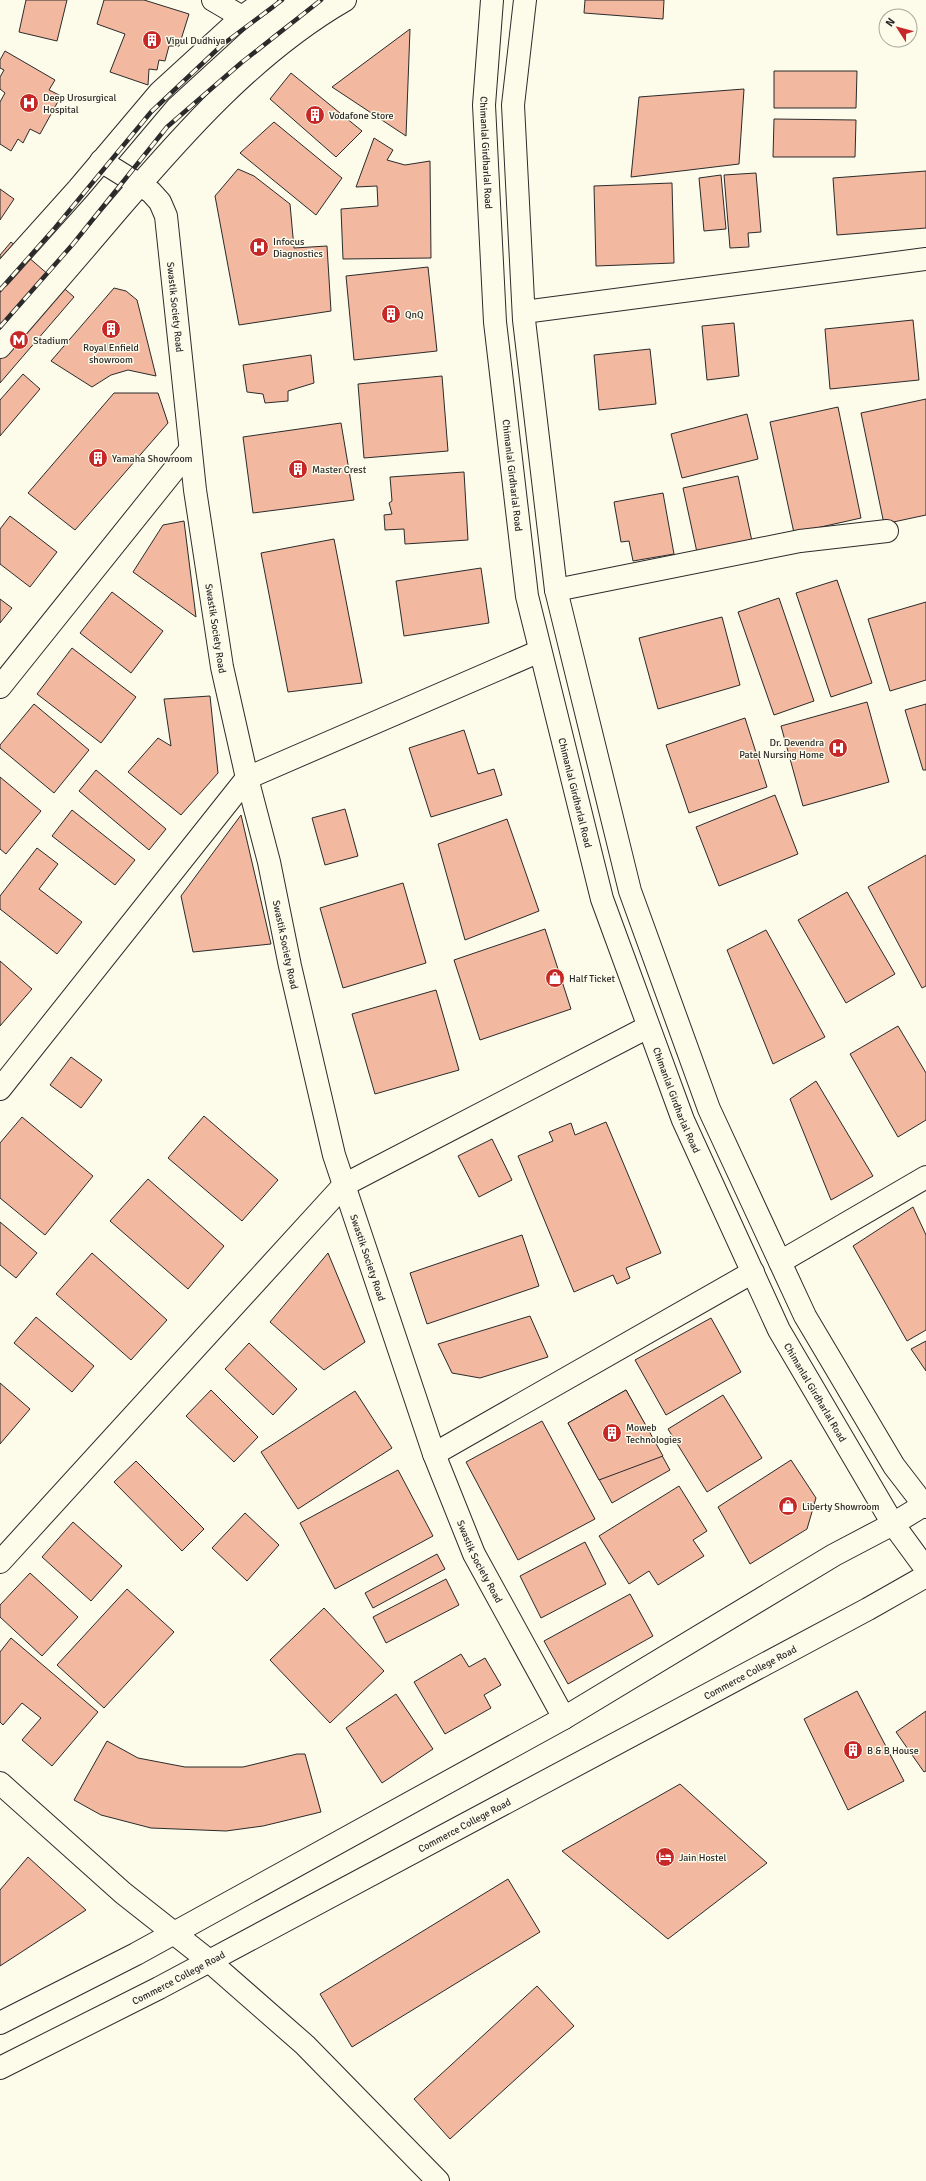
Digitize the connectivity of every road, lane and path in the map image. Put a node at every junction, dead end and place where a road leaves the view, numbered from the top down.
1 (213, 0) edge
2 (266, 0) edge
3 (345, 0) edge
4 (492, 0) edge
5 (525, 0) edge
6 (242, 17) junction
7 (101, 161) junction
8 (140, 184) junction
9 (926, 259) edge
10 (0, 276) edge
11 (524, 312) junction
12 (0, 347) edge
13 (190, 450) junction
14 (887, 531) dead end
15 (556, 590) junction
16 (540, 651) junction
17 (0, 687) edge
18 (247, 778) junction
19 (648, 1027) junction
20 (0, 1089) edge
21 (926, 1178) edge
22 (344, 1185) junction
23 (780, 1262) junction
24 (752, 1272) junction
25 (434, 1454) junction
26 (925, 1505) edge
27 (892, 1524) junction
28 (0, 1562) edge
29 (926, 1569) edge
30 (926, 1576) edge
31 (564, 1718) junction
32 (0, 1783) edge
33 (174, 1932) junction
34 (208, 1960) junction
35 (0, 2023) edge
36 (0, 2068) edge
37 (438, 2181) edge

1 - 6 main road
2 - 6 main road
3 - 8 main road
4 - 16 main road, Chimanlal Girdharlal Road
5 - 11 main road
6 - 7 main road
7 - 8 main road, Swastik Society Road
7 - 10 main road
8 - 12 main road
8 - 13 main road, Swastik Society Road
9 - 11 main road
11 - 15 main road
13 - 17 main road
13 - 18 main road, Swastik Society Road
14 - 15 main road
15 - 23 main road
16 - 18 main road
16 - 19 main road, Chimanlal Girdharlal Road
18 - 20 main road
18 - 22 main road, Swastik Society Road
19 - 22 main road
19 - 24 main road, Chimanlal Girdharlal Road
21 - 23 main road
22 - 25 main road, Swastik Society Road
22 - 28 main road
23 - 26 main road
24 - 25 main road
24 - 27 main road, Chimanlal Girdharlal Road
25 - 31 main road, Swastik Society Road
26 - 27 main road
27 - 29 main road, Chimanlal Girdharlal Road
27 - 31 main road
30 - 34 main road, Commerce College Road
31 - 33 main road
32 - 33 main road
33 - 34 main road
33 - 35 main road
34 - 36 main road, Commerce College Road
34 - 37 main road

